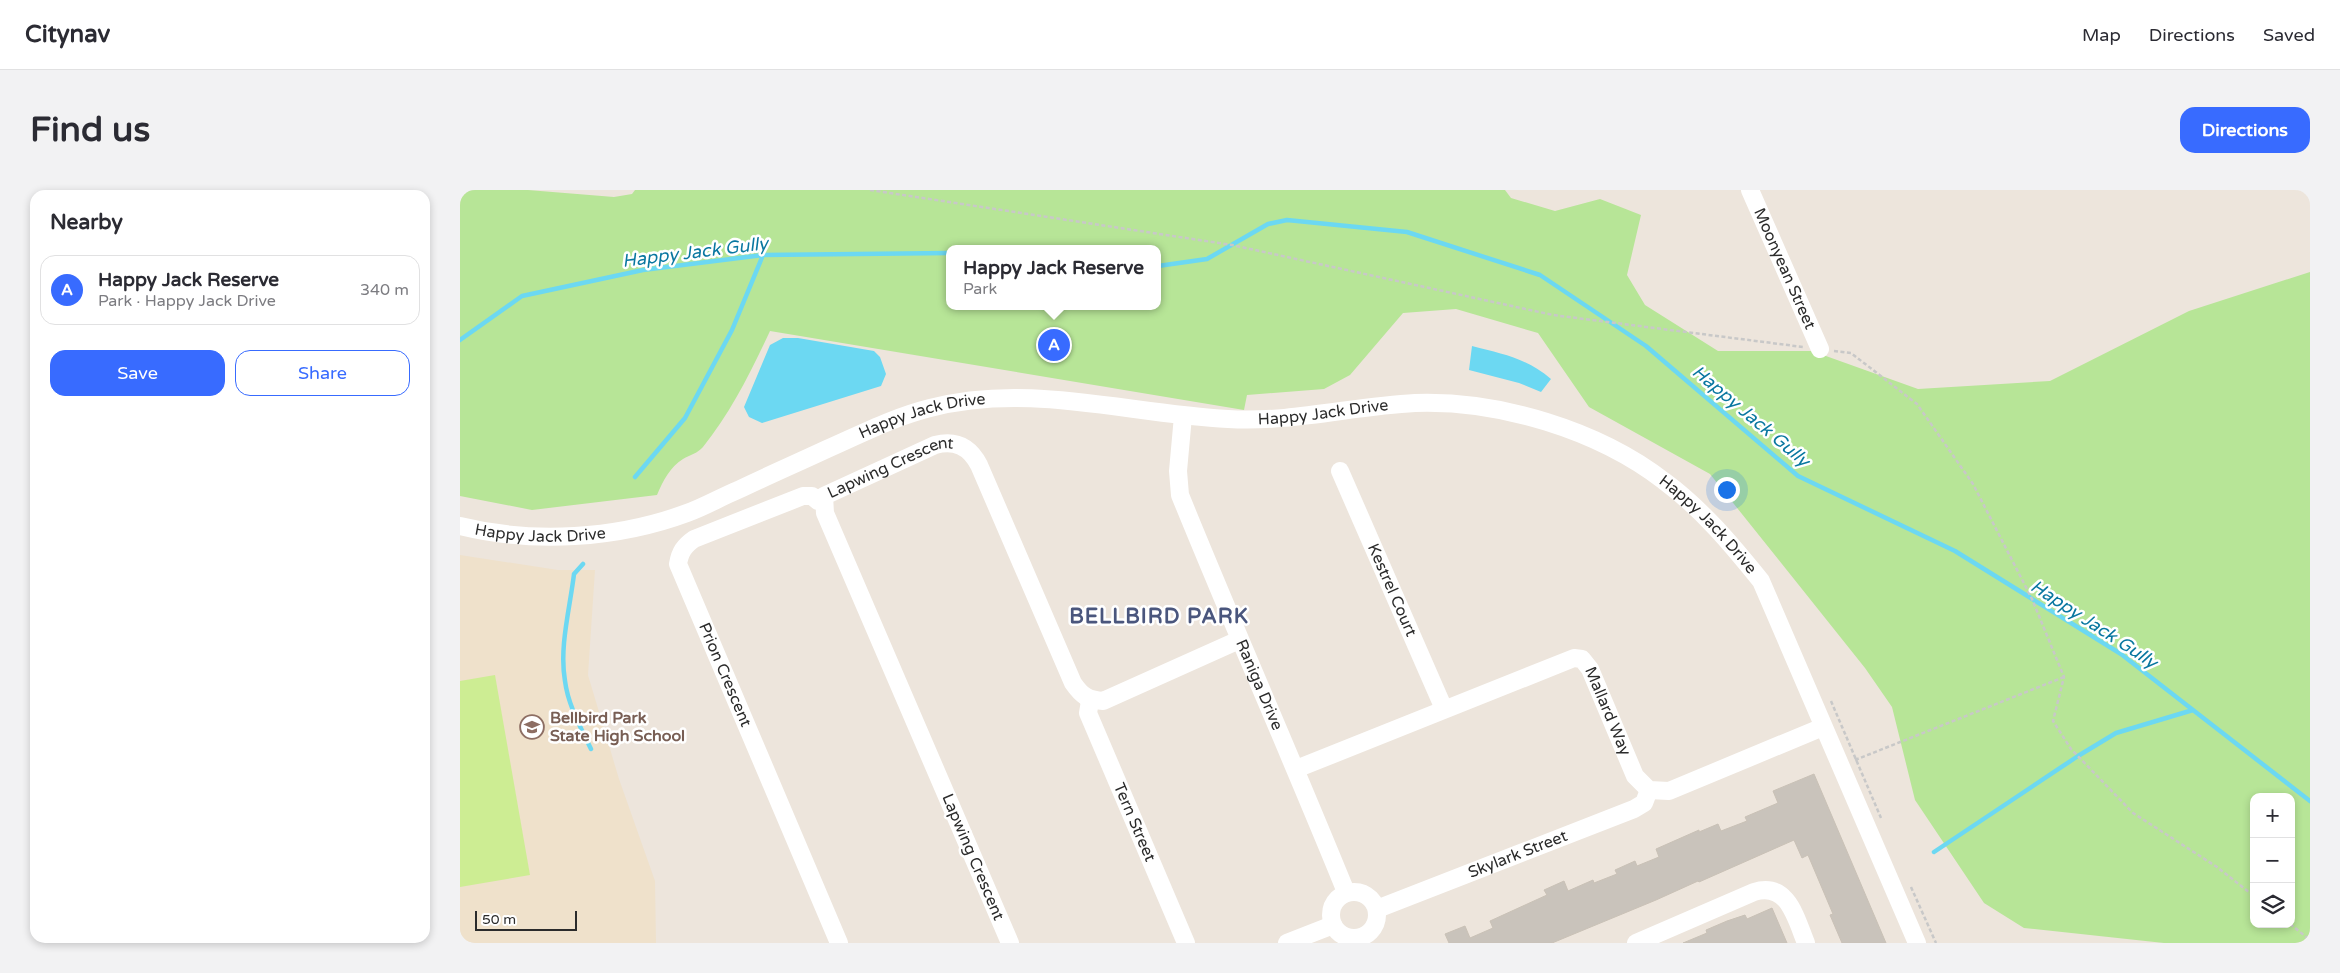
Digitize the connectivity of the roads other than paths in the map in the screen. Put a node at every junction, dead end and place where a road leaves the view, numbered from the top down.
1 (1750, 190) edge
2 (1820, 349) road end
3 (1183, 416) junction
4 (1340, 471) dead end
5 (823, 502) junction
6 (460, 526) edge
7 (1239, 640) junction
8 (1090, 701) junction
9 (1444, 709) junction
10 (1823, 727) junction
11 (1296, 769) junction
12 (1649, 790) junction
13 (1346, 892) junction
14 (1377, 909) junction
15 (1333, 925) junction
16 (1368, 939) edge
17 (839, 943) edge
18 (1010, 943) edge
19 (1186, 943) edge
20 (1287, 943) edge
21 (1636, 943) edge
22 (1806, 943) edge
23 (1917, 943) edge

1 - 2 street, Moonyean Street
3 - 6 street, Happy Jack Drive
3 - 7 street, Raniga Drive
3 - 10 street, Happy Jack Drive
4 - 9 street, Kestrel Court
5 - 8 street, Lapwing Crescent
5 - 17 street, Prion Crescent
5 - 18 street, Lapwing Crescent
7 - 8 street
7 - 11 street, Raniga Drive
8 - 19 street, Tern Street
9 - 11 street, Mallard Way
9 - 12 street, Mallard Way
10 - 12 street
10 - 23 street, Happy Jack Drive
11 - 13 street, Raniga Drive
12 - 14 street, Skylark Street
13 - 14 street
13 - 15 street
14 - 16 street
15 - 16 street
15 - 20 street
21 - 22 street

